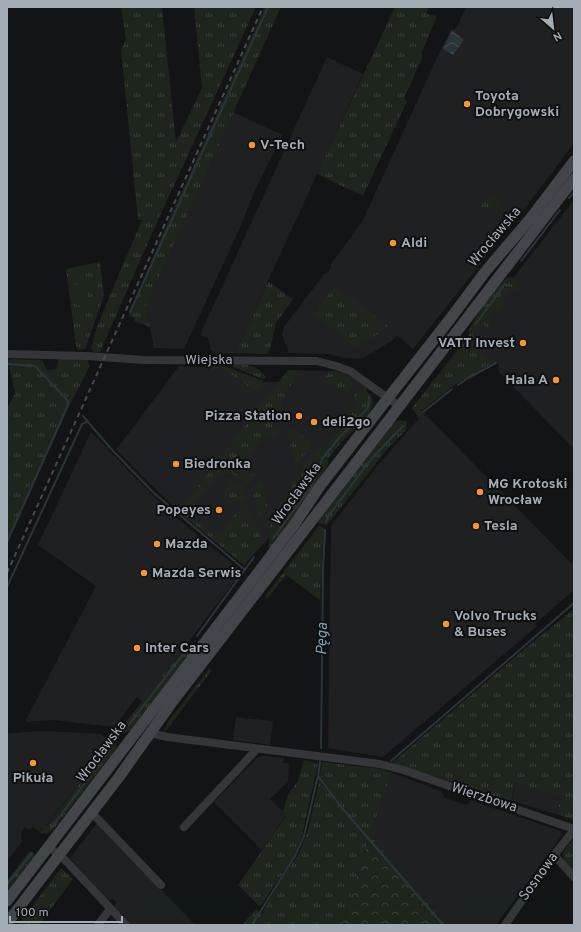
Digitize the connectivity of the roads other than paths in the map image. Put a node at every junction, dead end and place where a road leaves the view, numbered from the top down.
1 (574, 161) edge
2 (574, 179) edge
3 (7, 354) edge
4 (388, 398) junction
5 (399, 406) junction
6 (150, 733) junction
7 (257, 749) junction
8 (92, 813) junction
9 (184, 827) dead end
10 (574, 829) edge
11 (48, 847) junction
12 (59, 855) junction
13 (554, 855) junction
14 (574, 877) edge
15 (161, 884) dead end
16 (7, 901) edge
17 (110, 909) junction
18 (7, 923) edge
19 (98, 925) edge
20 (126, 925) edge
21 (505, 925) edge

1 - 4 main road, Wrocławska
2 - 5 main road, Wrocławska
3 - 4 street, Wiejska
4 - 5 street, Wiejska
4 - 11 main road, Wrocławska
5 - 6 main road, Wrocławska
6 - 7 street, Wierzbowa
6 - 8 main road, Wrocławska
7 - 9 street
7 - 10 street, Wierzbowa
8 - 12 main road, Wrocławska
8 - 15 street
10 - 13 street, Sosnowa
11 - 12 street
11 - 16 main road, Wrocławska
12 - 17 street
12 - 18 main road, Wrocławska
13 - 14 street
13 - 21 street, Sosnowa
17 - 19 street
17 - 20 street

